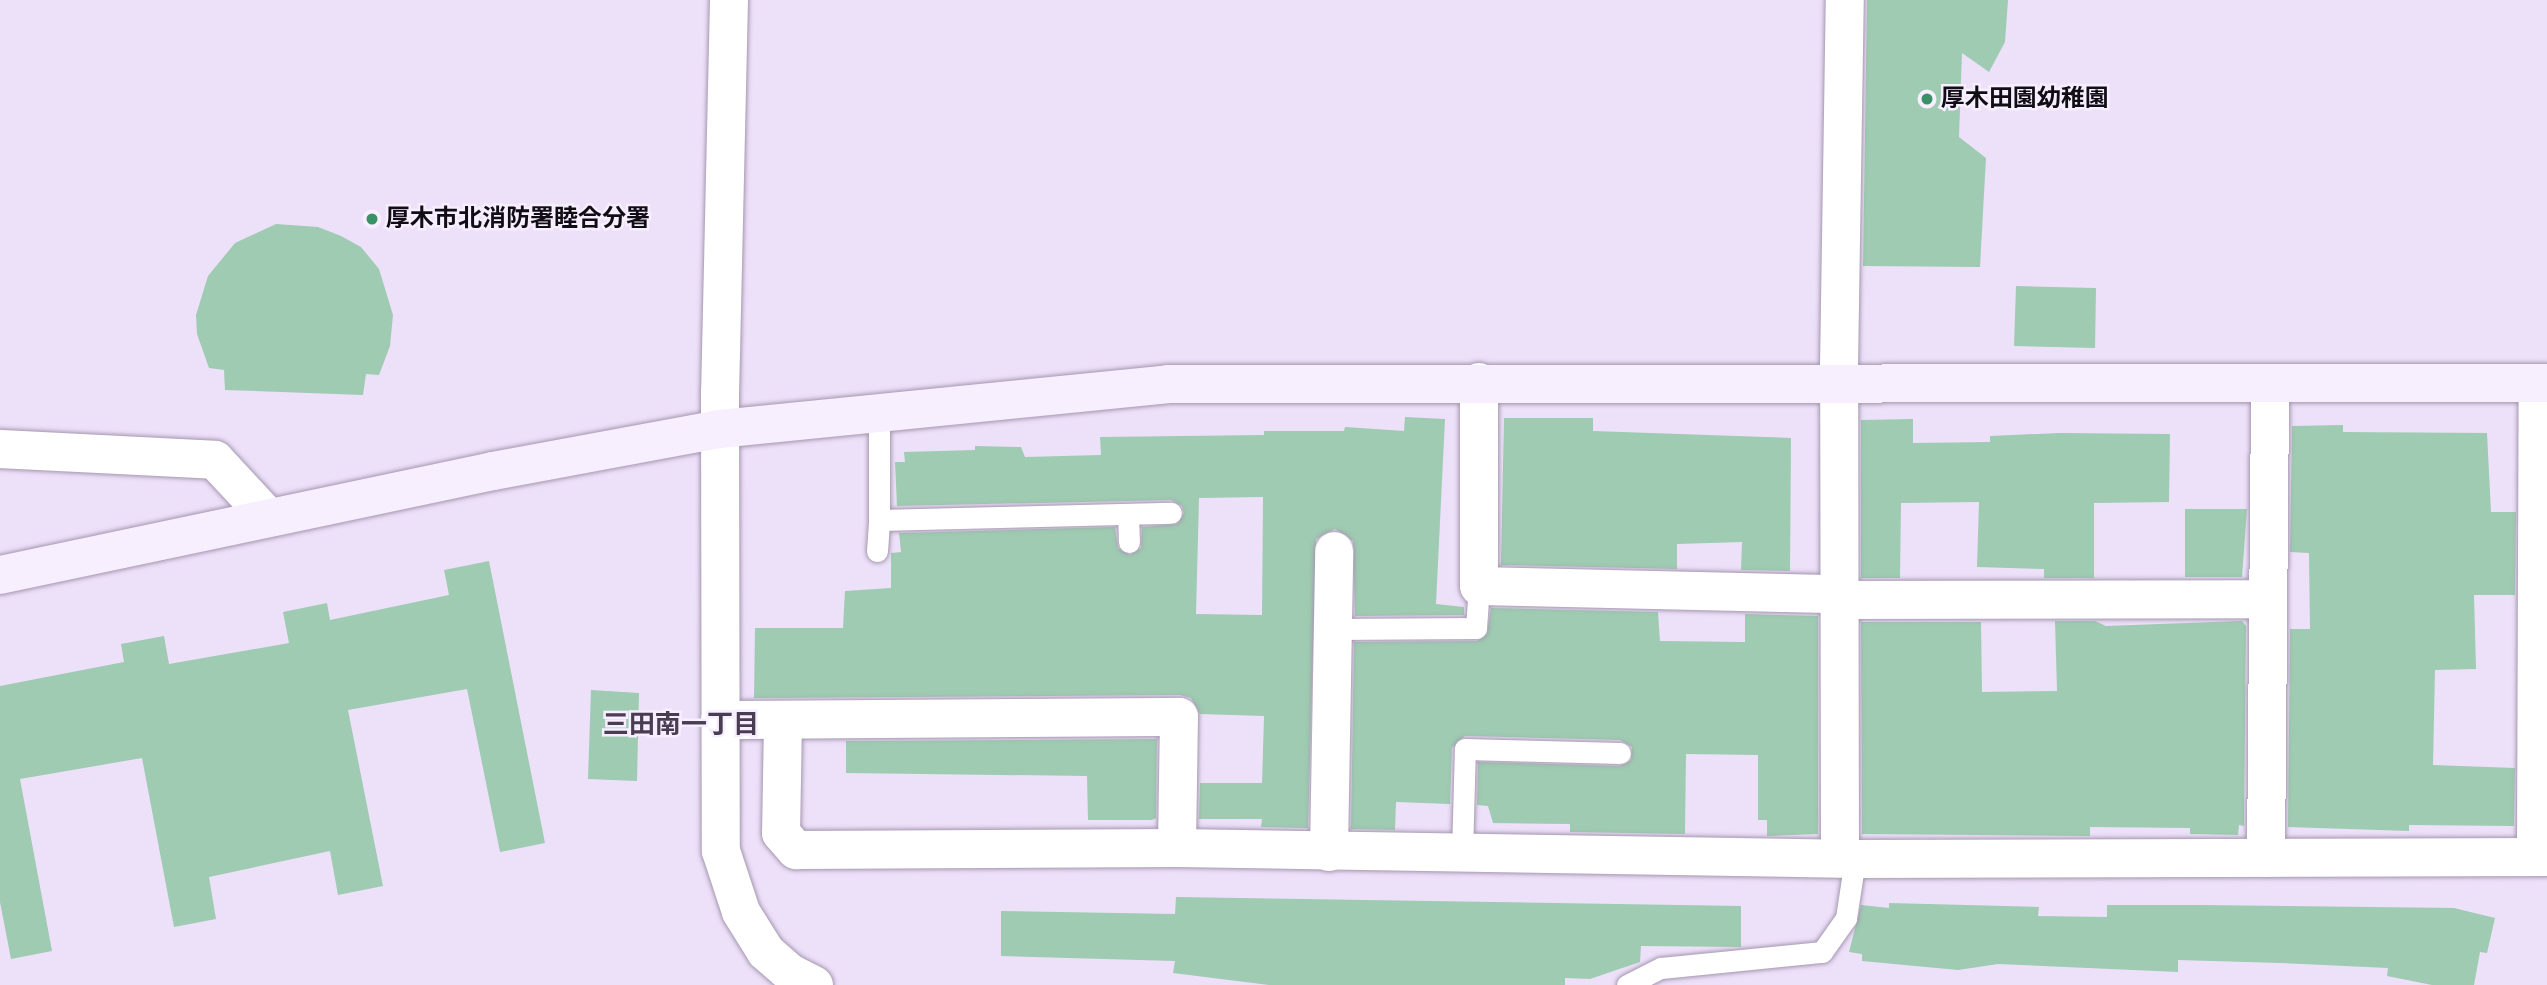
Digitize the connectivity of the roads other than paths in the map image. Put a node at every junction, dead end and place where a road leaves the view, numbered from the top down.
1 (729, 0) edge
2 (1845, 0) edge
3 (1841, 381) junction
4 (1479, 382) junction
5 (2270, 383) junction
6 (2542, 383) edge
7 (879, 415) junction
8 (719, 429) junction
9 (0, 449) edge
10 (1171, 513) dead end
11 (1128, 514) junction
12 (268, 517) junction
13 (2542, 517) edge
14 (879, 520) junction
15 (1129, 542) dead end
16 (877, 551) dead end
17 (1334, 551) dead end
18 (0, 575) edge
19 (1479, 586) junction
20 (2267, 599) junction
21 (1840, 600) junction
22 (1334, 629) junction
23 (720, 720) junction
24 (783, 721) junction
25 (1620, 753) dead end
26 (1177, 848) junction
27 (1329, 852) junction
28 (1462, 854) junction
29 (2541, 857) edge
30 (1848, 858) junction
31 (2266, 859) junction
32 (814, 985) edge
33 (1627, 985) edge

1 - 8 street
2 - 3 street
3 - 4 street
3 - 5 street
3 - 21 street
4 - 7 street
4 - 19 street
5 - 6 street
5 - 20 street
6 - 13 street
7 - 8 street
7 - 14 lane
8 - 12 street
8 - 23 street
9 - 12 street
10 - 11 lane
11 - 14 lane
11 - 15 lane
12 - 18 street
13 - 29 street
14 - 16 lane
17 - 22 street
19 - 21 street
19 - 22 lane
20 - 21 street
20 - 31 street
21 - 30 street
22 - 27 street
23 - 24 street
23 - 32 street
24 - 26 street
24 - 26 street
25 - 28 lane
26 - 27 street
27 - 28 street
28 - 30 street
29 - 31 street
30 - 31 street
30 - 33 lane

